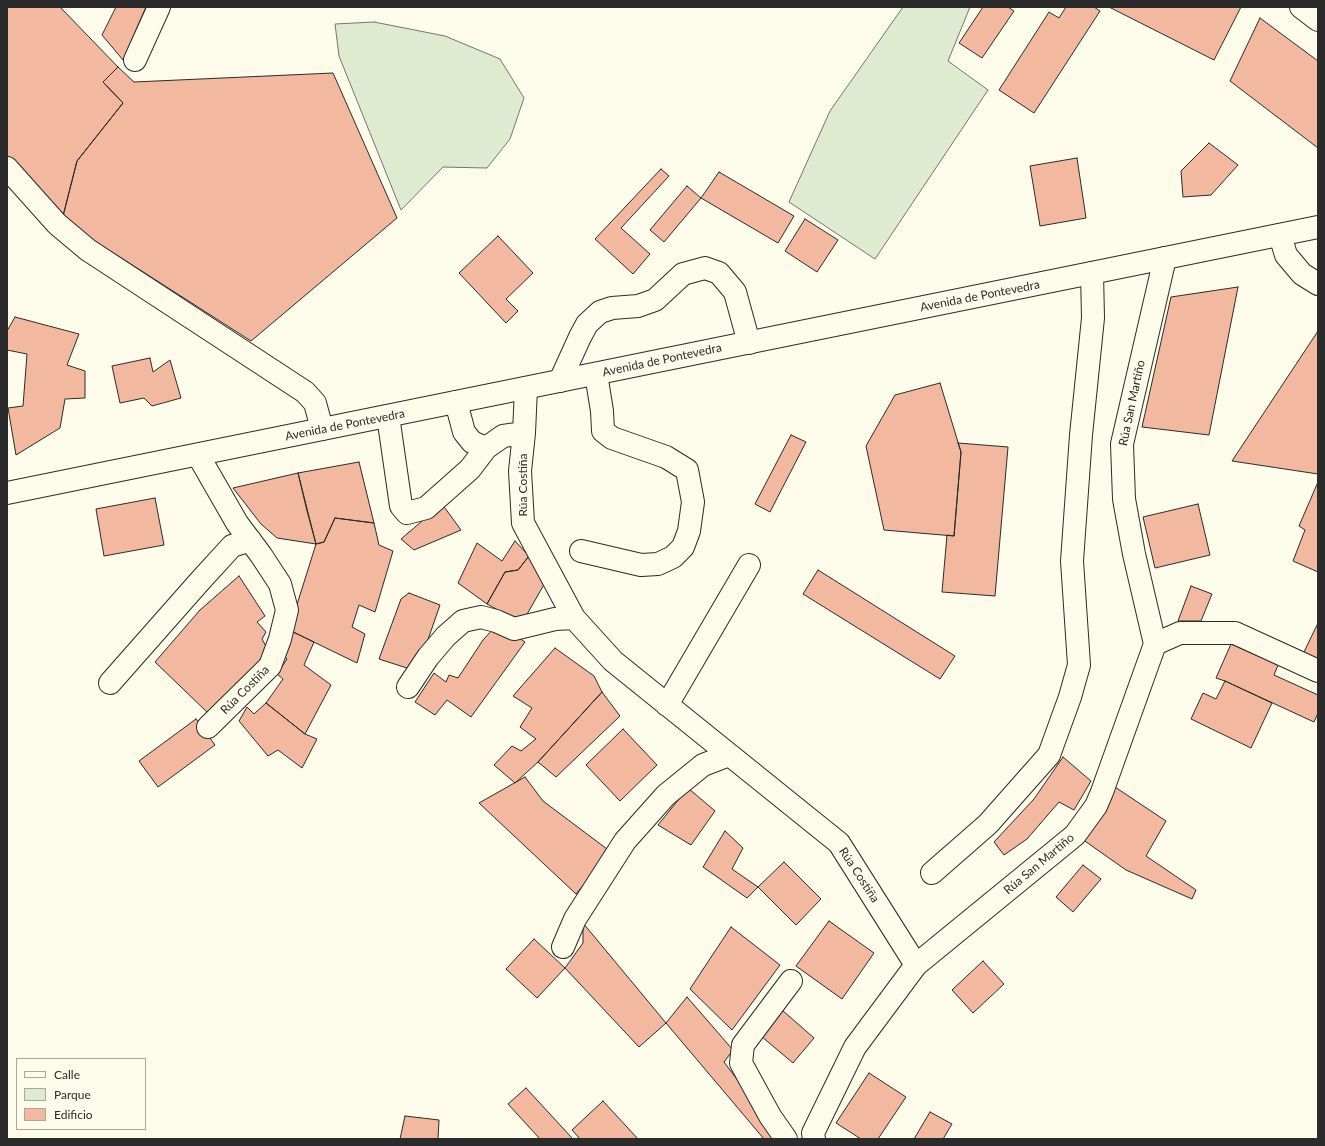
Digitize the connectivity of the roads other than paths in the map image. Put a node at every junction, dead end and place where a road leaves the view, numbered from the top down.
1 (159, 7) edge
2 (1301, 7) edge
3 (1318, 20) edge
4 (135, 60) dead end
5 (7, 168) edge
6 (1318, 227) edge
7 (1280, 234) junction
8 (1165, 258) junction
9 (1092, 273) junction
10 (1318, 284) edge
11 (749, 343) junction
12 (596, 374) junction
13 (560, 381) junction
14 (526, 388) junction
15 (456, 402) junction
16 (388, 416) junction
17 (322, 429) junction
18 (524, 433) junction
19 (486, 448) junction
20 (198, 455) junction
21 (7, 494) edge
22 (250, 540) junction
23 (581, 551) dead end
24 (749, 565) dead end
25 (574, 618) junction
26 (1155, 644) junction
27 (1318, 671) edge
28 (110, 683) dead end
29 (408, 687) dead end
30 (667, 705) junction
31 (208, 727) dead end
32 (729, 754) junction
33 (932, 873) dead end
34 (563, 947) dead end
35 (916, 965) junction
36 (791, 981) dead end
37 (786, 1139) edge
38 (814, 1139) edge

1 - 4 street
2 - 3 street
5 - 17 street
6 - 7 street, Avenida de Pontevedra
7 - 8 street, Avenida de Pontevedra
7 - 10 street
8 - 9 street, Avenida de Pontevedra
8 - 26 street, Rúa San Martiño
9 - 11 street, Avenida de Pontevedra
9 - 33 street
11 - 12 street, Avenida de Pontevedra
11 - 13 street
12 - 13 street, Avenida de Pontevedra
12 - 23 street
13 - 14 street, Avenida de Pontevedra
14 - 15 street, Avenida de Pontevedra
14 - 18 street, Rúa Costiña
15 - 16 street, Avenida de Pontevedra
15 - 19 street
16 - 17 street, Avenida de Pontevedra
16 - 19 street
17 - 20 street, Avenida de Pontevedra
18 - 19 street
18 - 25 street, Rúa Costiña
20 - 21 street, Avenida de Pontevedra
20 - 22 street, Rúa Costiña
22 - 28 street
22 - 31 street, Rúa Costiña
24 - 30 street
25 - 29 street
25 - 30 street, Rúa Costiña
26 - 27 street
26 - 35 street, Rúa San Martiño
30 - 32 street, Rúa Costiña
32 - 34 street
32 - 35 street, Rúa Costiña
35 - 38 street, Rúa San Martiño
36 - 37 street

